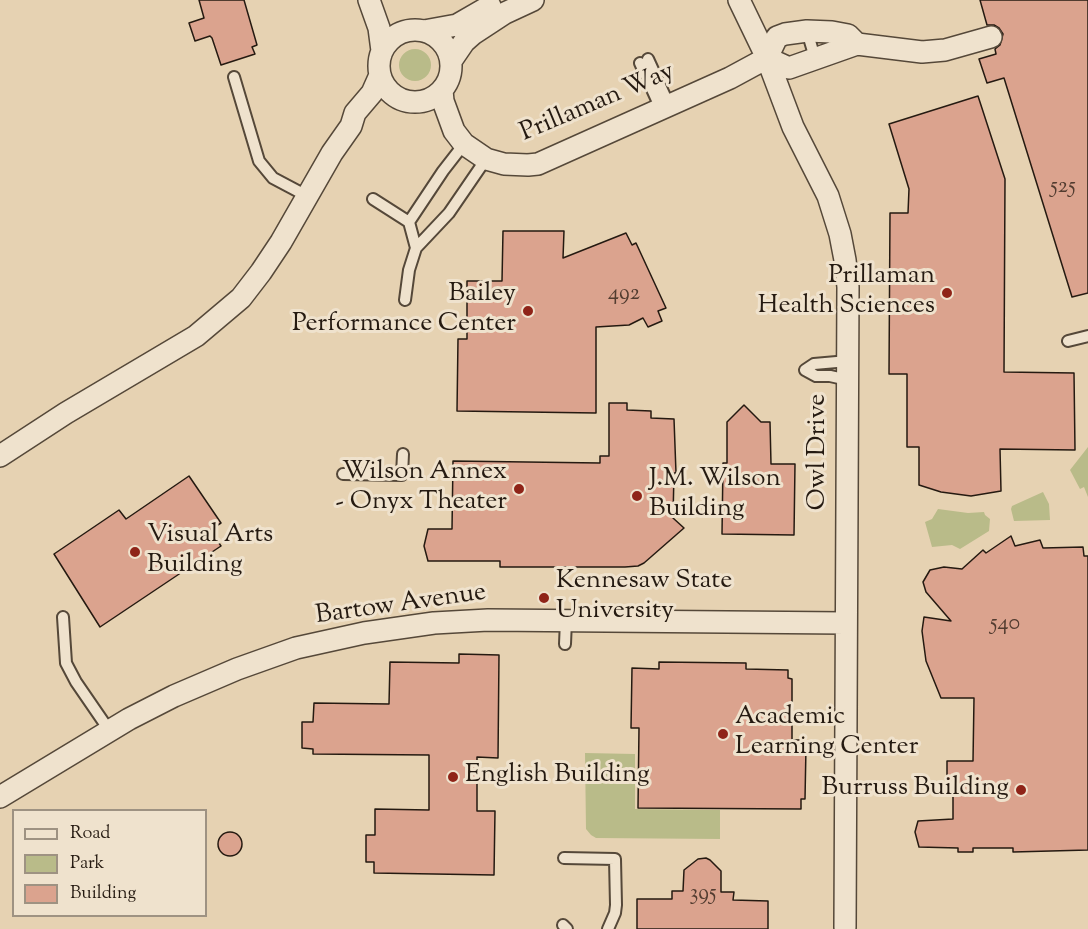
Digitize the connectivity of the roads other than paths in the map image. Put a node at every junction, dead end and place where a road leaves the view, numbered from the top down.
1 (369, 0) edge
2 (379, 0) edge
3 (501, 0) edge
4 (533, 0) edge
5 (739, 0) edge
6 (417, 30) junction
7 (807, 31) junction
8 (991, 37) dead end
9 (857, 44) junction
10 (381, 51) junction
11 (767, 58) junction
12 (815, 58) junction
13 (451, 61) junction
14 (644, 61) dead end
15 (380, 75) junction
16 (234, 77) dead end
17 (442, 90) junction
18 (410, 100) junction
19 (665, 107) junction
20 (351, 126) junction
21 (459, 138) junction
22 (486, 159) junction
23 (307, 196) junction
24 (373, 200) dead end
25 (409, 222) junction
26 (416, 248) junction
27 (405, 300) dead end
28 (1088, 336) edge
29 (1068, 341) dead end
30 (848, 370) junction
31 (403, 454) dead end
32 (0, 456) edge
33 (343, 474) dead end
34 (63, 617) dead end
35 (566, 620) junction
36 (846, 623) junction
37 (565, 644) dead end
38 (110, 730) junction
39 (0, 797) edge
40 (564, 858) dead end
41 (845, 928) edge
42 (608, 929) edge

1 - 10 street
2 - 6 street
3 - 6 street
4 - 13 street
5 - 11 street, Owl Drive
6 - 10 street
6 - 13 street
7 - 9 street
7 - 11 street
7 - 12 lane
8 - 9 street
9 - 12 street
10 - 15 street
11 - 12 street
11 - 19 street, Prillaman Way
11 - 30 street, Owl Drive
13 - 17 street
14 - 19 lane
15 - 18 street
15 - 20 street
16 - 23 lane
17 - 18 street
17 - 21 street
18 - 20 street
18 - 21 street, Prillaman Way
19 - 22 street, Prillaman Way
20 - 23 street
21 - 22 street, Prillaman Way
21 - 25 lane
22 - 26 lane
23 - 32 street
24 - 25 lane
25 - 26 lane
26 - 27 lane
28 - 29 lane
30 - 30 lane
30 - 36 street, Owl Drive
31 - 33 lane
34 - 38 lane
35 - 36 street, Bartow Avenue
35 - 37 lane
35 - 38 street, Bartow Avenue
36 - 41 street, Owl Drive
38 - 39 street, Bartow Avenue
40 - 42 lane

